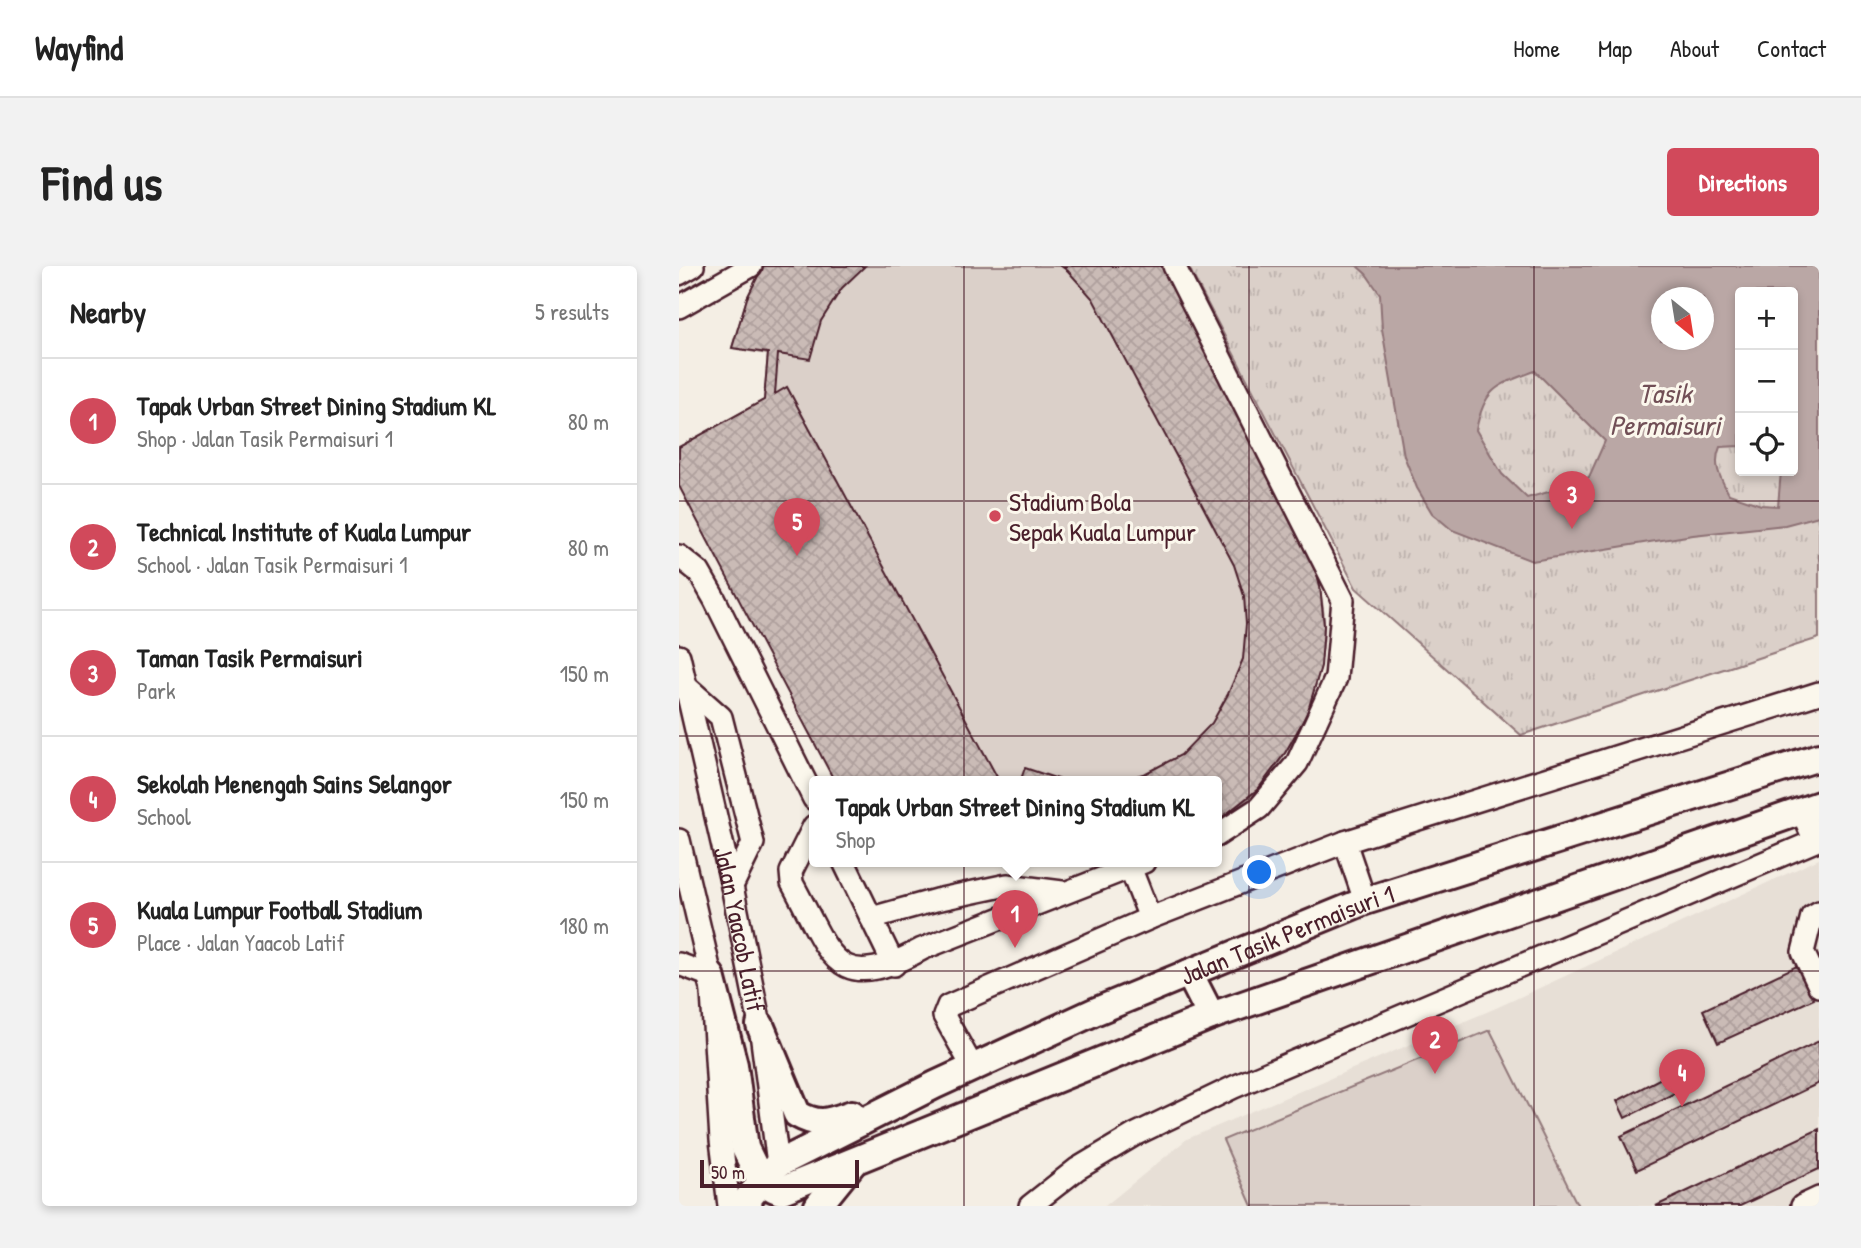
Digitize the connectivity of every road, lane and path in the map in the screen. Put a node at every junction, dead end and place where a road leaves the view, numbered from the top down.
1 (693, 266) edge
2 (751, 266) edge
3 (1174, 266) edge
4 (679, 274) edge
5 (679, 307) edge
6 (679, 556) edge
7 (679, 656) edge
8 (687, 687) junction
9 (1819, 693) edge
10 (1819, 757) edge
11 (809, 789) edge
12 (1810, 809) edge
13 (1222, 832) edge
14 (809, 836) edge
15 (679, 840) edge
16 (1346, 842) junction
17 (1817, 845) edge
18 (846, 867) edge
19 (1129, 867) edge
20 (1138, 867) edge
21 (732, 886) junction
22 (1064, 893) junction
23 (1365, 901) junction
24 (1819, 912) edge
25 (871, 918) junction
26 (1150, 918) junction
27 (679, 964) edge
28 (894, 964) junction
29 (1189, 973) junction
30 (711, 976) junction
31 (1819, 986) edge
32 (1211, 1016) junction
33 (760, 1025) junction
34 (973, 1068) junction
35 (935, 1085) junction
36 (721, 1140) junction
37 (853, 1163) junction
38 (775, 1185) edge
39 (1819, 1198) edge
40 (718, 1206) edge
41 (729, 1206) edge
42 (748, 1206) edge
43 (818, 1206) edge
44 (1030, 1206) edge
45 (1802, 1206) edge

1 - 4 street
2 - 5 street
3 - 13 street
6 - 11 street
7 - 8 street, Jalan Yaacob Latif
8 - 21 street, Jalan Yaacob Latif
8 - 21 street
9 - 16 street
10 - 23 main road, Jalan Tasik Permaisuri 1
12 - 17 street
12 - 32 main road, Jalan Tasik Permaisuri 1
14 - 28 street
15 - 30 street, Jalan Yaacob Latif
16 - 23 street
16 - 26 street
17 - 44 street
18 - 25 street
19 - 22 street
20 - 26 street
21 - 33 street, Jalan Yaacob Latif
22 - 25 street
22 - 28 street
23 - 29 main road, Jalan Tasik Permaisuri 1
24 - 31 street
25 - 28 street
26 - 34 street
27 - 30 street
29 - 32 main road
29 - 34 main road, Jalan Tasik Permaisuri 1
30 - 36 street, Jalan Yaacob Latif
30 - 38 main road
32 - 37 main road, Jalan Tasik Permaisuri 1
33 - 35 main road
33 - 38 street, Jalan Yaacob Latif
34 - 35 main road, Jalan Tasik Permaisuri 1
35 - 38 main road, Jalan Tasik Permaisuri 1
36 - 40 street
36 - 41 street, Jalan Yaacob Latif
37 - 38 main road, Jalan Tasik Permaisuri 1
37 - 43 main road
38 - 42 main road
39 - 45 street

